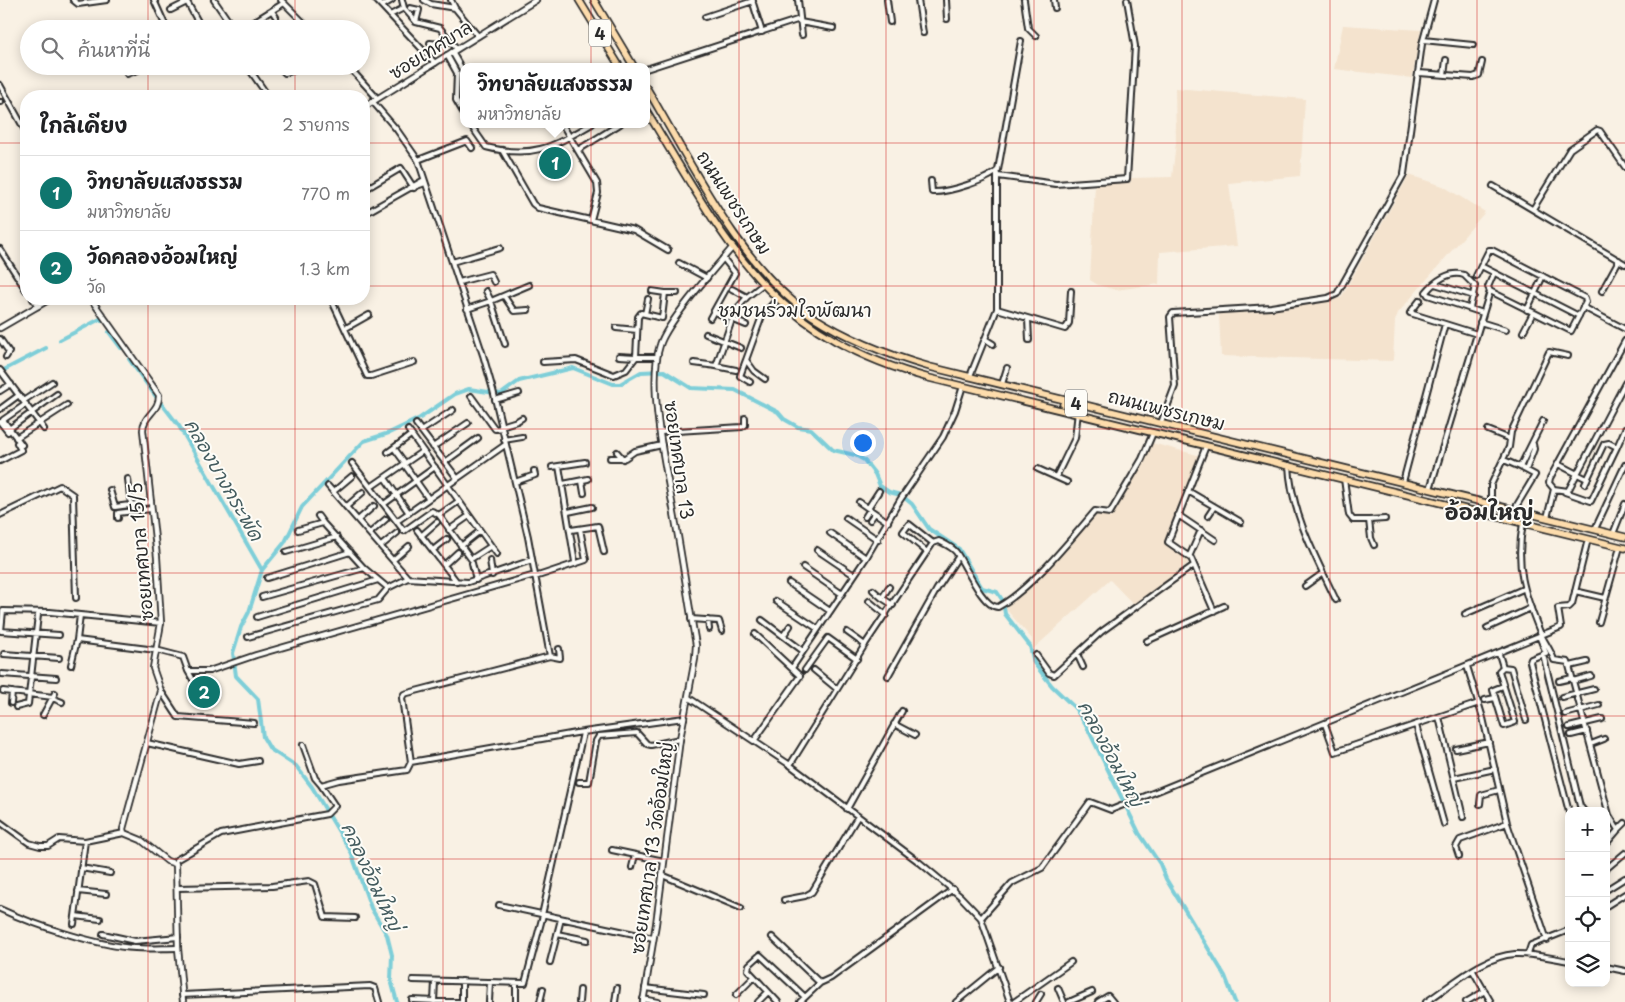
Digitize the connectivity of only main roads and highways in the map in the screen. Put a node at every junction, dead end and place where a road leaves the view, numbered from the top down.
1 (579, 0) edge
2 (594, 0) edge
3 (618, 63) edge
4 (632, 63) edge
5 (650, 94) edge
6 (650, 116) edge
7 (1009, 386) junction
8 (1097, 408) junction
9 (1067, 412) junction
10 (1146, 431) junction
11 (1625, 537) edge
12 (1622, 547) edge

1 - 3 main road, 4
2 - 4 main road, 4
5 - 7 main road, ถนนเพชรเกษม / 4
6 - 9 main road, ถนนเพชรเกษม / 4
7 - 8 main road, ถนนเพชรเกษม / 4
7 - 9 main road
8 - 10 main road
8 - 11 main road, ถนนเพชรเกษม / 4
9 - 10 main road, ถนนเพชรเกษม / 4
10 - 12 main road, ถนนเพชรเกษม / 4

